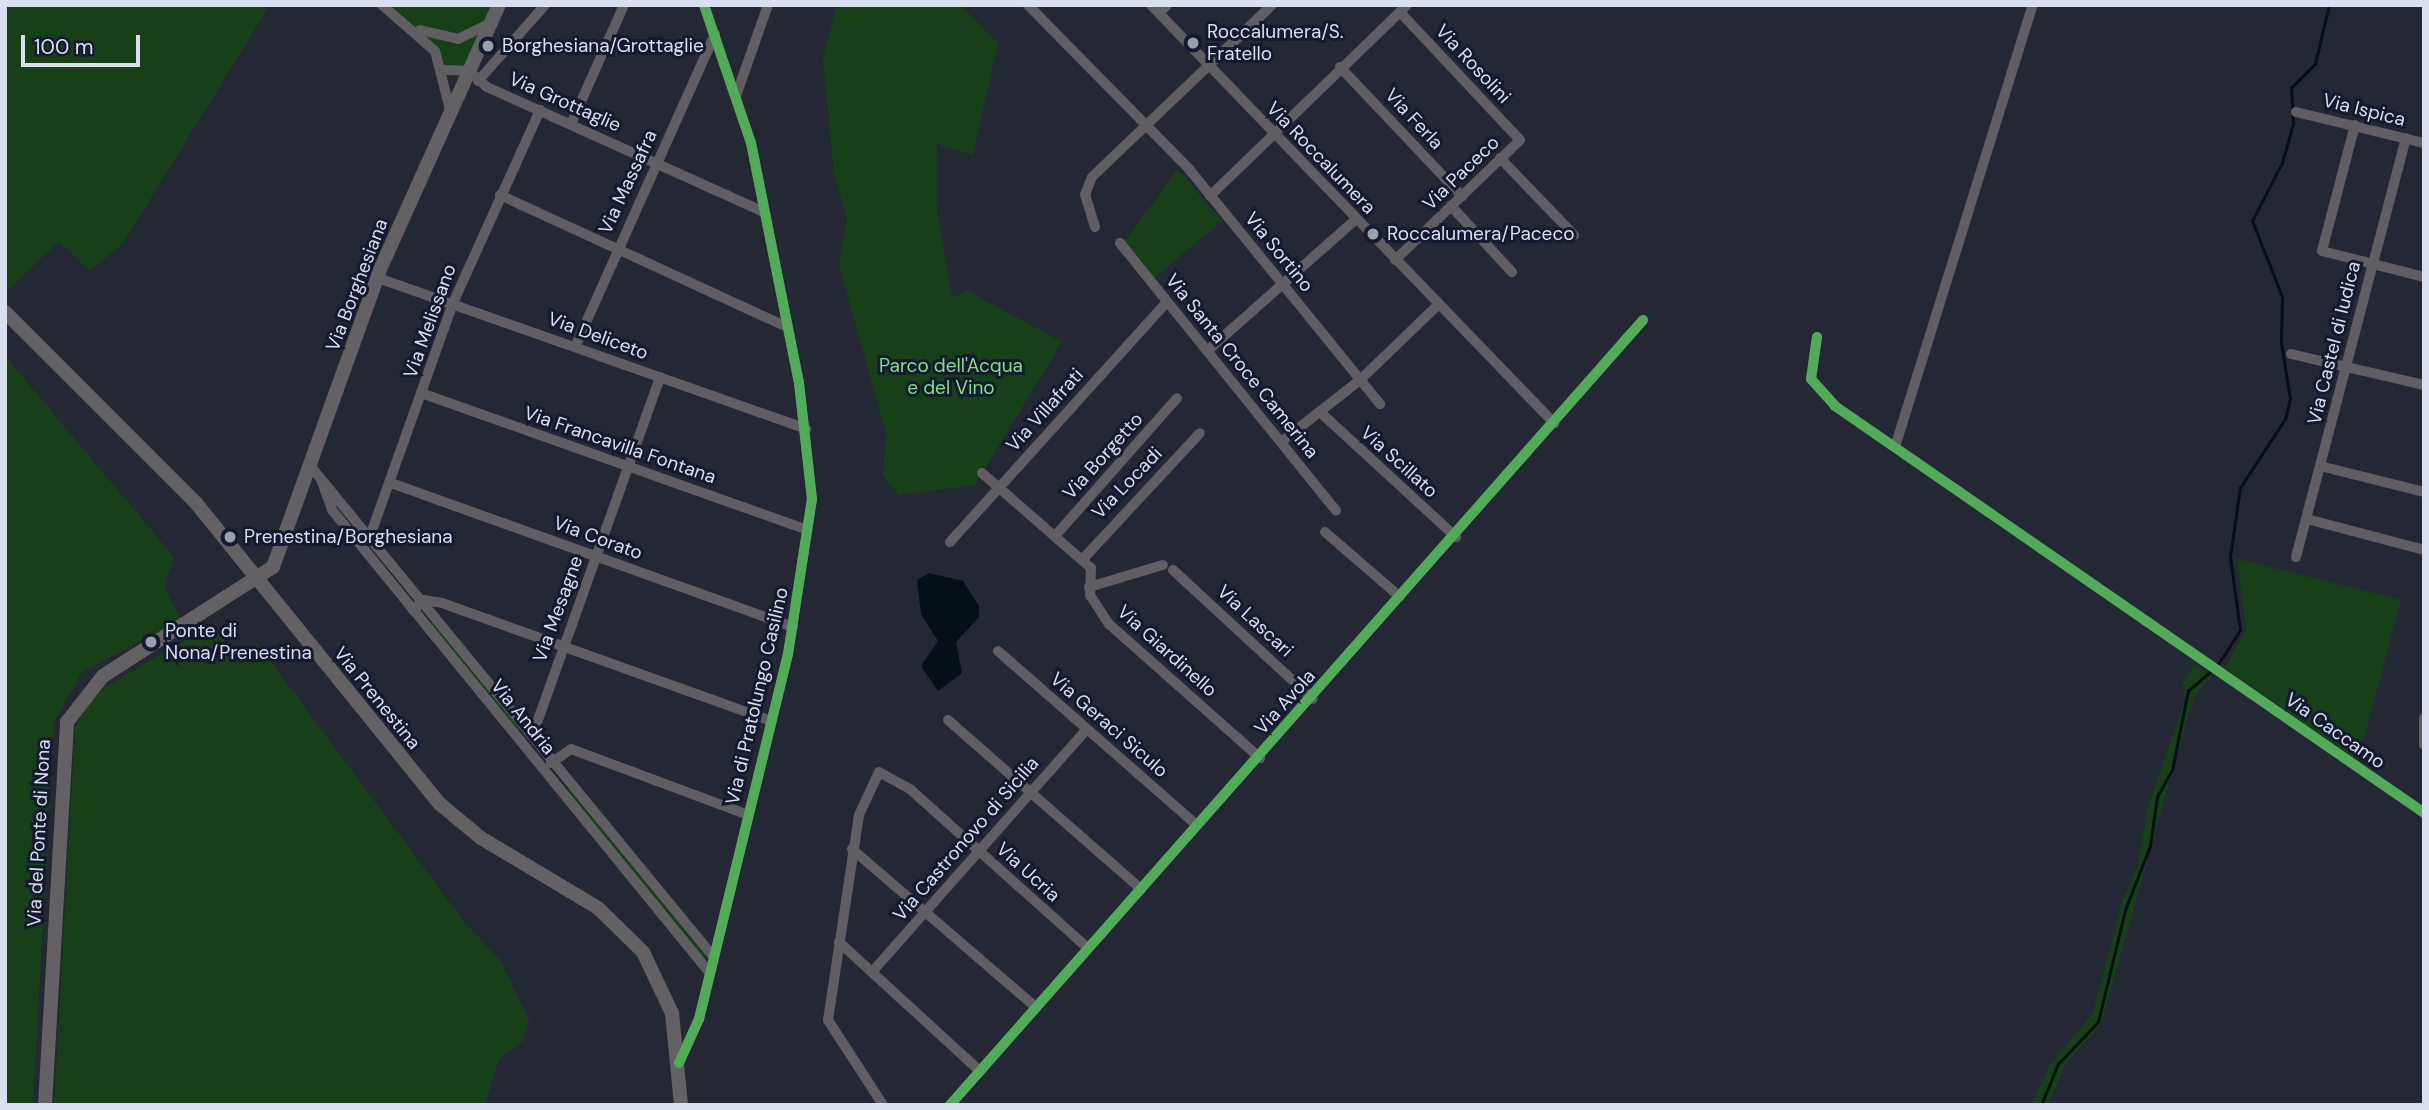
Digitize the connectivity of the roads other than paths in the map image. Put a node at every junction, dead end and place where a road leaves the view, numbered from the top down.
1 (382, 5) edge
2 (499, 5) edge
3 (545, 5) edge
4 (624, 5) edge
5 (704, 5) edge
6 (768, 5) edge
7 (1028, 5) edge
8 (1272, 5) edge
9 (2034, 5) edge
10 (1159, 8) edge
11 (1403, 8) edge
12 (491, 23) junction
13 (413, 27) junction
14 (715, 34) junction
15 (461, 39) junction
16 (477, 55) junction
17 (1208, 65) junction
18 (1340, 67) junction
19 (444, 70) junction
20 (474, 76) junction
21 (737, 94) junction
22 (540, 110) junction
23 (2296, 112) dead end
24 (450, 114) junction
25 (571, 124) junction
26 (2355, 125) junction
27 (1144, 127) junction
28 (1273, 133) junction
29 (2406, 138) junction
30 (1520, 139) joint
31 (2424, 143) edge
32 (1500, 158) junction
33 (656, 162) junction
34 (500, 195) junction
35 (1210, 195) junction
36 (1462, 196) junction
37 (1451, 206) junction
38 (764, 212) junction
39 (1356, 219) junction
40 (1095, 227) dead end
41 (1574, 235) dead end
42 (1120, 243) dead end
43 (617, 249) junction
44 (1395, 260) junction
45 (2373, 263) junction
46 (1512, 272) dead end
47 (2424, 277) edge
48 (378, 278) junction
49 (1284, 287) junction
50 (1167, 302) junction
51 (453, 303) junction
52 (1438, 305) junction
53 (5, 312) edge
54 (1643, 320) dead end
55 (787, 327) junction
56 (1817, 337) dead end
57 (575, 346) junction
58 (1207, 351) junction
59 (2291, 354) dead end
60 (2348, 365) junction
61 (660, 377) junction
62 (1360, 380) junction
63 (2424, 385) edge
64 (421, 393) junction
65 (1177, 398) dead end
66 (1380, 404) dead end
67 (1320, 412) junction
68 (1553, 424) junction
69 (806, 429) junction
70 (1200, 432) dead end
71 (1281, 442) junction
72 (1895, 447) junction
73 (2320, 466) junction
74 (627, 467) junction
75 (317, 473) junction
76 (982, 473) dead end
77 (391, 483) junction
78 (999, 487) junction
79 (2424, 492) edge
80 (1336, 511) dead end
81 (2306, 519) junction
82 (807, 530) junction
83 (1325, 532) dead end
84 (1055, 536) junction
85 (370, 537) junction
86 (1456, 537) junction
87 (950, 542) dead end
88 (361, 546) junction
89 (2424, 550) edge
90 (596, 555) junction
91 (2296, 557) dead end
92 (1082, 560) junction
93 (260, 581) junction
94 (1089, 587) junction
95 (1400, 597) junction
96 (424, 600) junction
97 (413, 610) junction
98 (793, 627) junction
99 (563, 644) junction
100 (998, 651) dead end
101 (1313, 699) junction
102 (2424, 718) edge
103 (948, 720) dead end
104 (771, 721) junction
105 (1086, 730) junction
106 (533, 734) junction
107 (2424, 745) edge
108 (1260, 758) junction
109 (554, 760) junction
110 (544, 770) junction
111 (1030, 792) junction
112 (2424, 813) edge
113 (748, 815) junction
114 (1197, 825) junction
115 (852, 849) junction
116 (978, 850) junction
117 (1141, 889) junction
118 (925, 912) junction
119 (839, 942) junction
120 (1088, 948) junction
121 (712, 955) junction
122 (709, 972) junction
123 (872, 972) junction
124 (1036, 1007) junction
125 (679, 1063) junction
126 (980, 1071) junction
127 (45, 1105) edge
128 (681, 1105) edge
129 (883, 1105) edge
130 (950, 1105) edge

1 - 13 street
2 - 12 main road, Via Borghesiana
3 - 20 street
4 - 25 street
5 - 14 street, Via di Pratolungo Casilino
6 - 21 street
7 - 27 street, Via Sortino
8 - 17 street
9 - 72 street
10 - 17 street, Via Roccalumera
11 - 18 street
11 - 30 street, Via Rosolini
12 - 15 street
12 - 16 main road, Via Borghesiana
13 - 15 street
13 - 19 street
14 - 21 street, Via di Pratolungo Casilino
14 - 33 street, Via Massafra
15 - 16 street
16 - 20 main road, Via Borghesiana
17 - 27 street
17 - 28 street, Via Roccalumera
18 - 28 street
18 - 36 street, Via Ferla
19 - 20 street
19 - 24 street
20 - 22 street, Via Grottaglie
20 - 24 main road, Via Borghesiana
21 - 38 street, Via di Pratolungo Casilino
22 - 25 street, Via Grottaglie
22 - 34 street, Via Melissano
23 - 26 street, Via Ispica
24 - 48 main road, Via Borghesiana
25 - 33 street, Via Grottaglie
26 - 29 street, Via Ispica
26 - 45 street
27 - 35 street, Via Sortino
27 - 40 street
28 - 35 street
28 - 39 street, Via Roccalumera
29 - 31 street, Via Ispica
29 - 45 street, Via Castel di Iudica
30 - 32 street, Via Paceco
32 - 36 street, Via Paceco
32 - 41 street
33 - 38 street, Via Grottaglie
33 - 43 street, Via Massafra
34 - 43 street
34 - 51 street, Via Melissano
35 - 49 street, Via Sortino
36 - 37 street, Via Paceco
37 - 44 street, Via Paceco
37 - 46 street
38 - 55 street, Via di Pratolungo Casilino
39 - 44 street, Via Roccalumera
39 - 49 street
42 - 50 street, Via Santa Croce Camerina
43 - 55 street
43 - 57 street, Via Massafra
44 - 52 street, Via Roccalumera
45 - 47 street
45 - 60 street, Via Castel di Iudica
48 - 51 street, Via Deliceto
48 - 75 main road, Via Borghesiana
49 - 58 street
49 - 62 street, Via Sortino
50 - 58 street, Via Santa Croce Camerina
50 - 78 street, Via Villafrati
51 - 57 street, Via Deliceto
51 - 64 street, Via Melissano
52 - 62 street
52 - 68 street, Via Roccalumera
53 - 93 main road, Via Prenestina
54 - 68 street, Via Avola
55 - 69 street, Via di Pratolungo Casilino
56 - 72 street, Via Caccamo
57 - 61 street, Via Deliceto
58 - 71 street, Via Santa Croce Camerina
59 - 60 street
60 - 63 street
60 - 73 street, Via Castel di Iudica
61 - 69 street, Via Deliceto
61 - 74 street, Via Mesagne
62 - 66 street, Via Sortino
62 - 67 street
64 - 74 street, Via Francavilla Fontana
64 - 77 street, Via Melissano
65 - 84 street, Via Borgetto
67 - 71 street
67 - 86 street, Via Scillato
68 - 86 street, Via Avola
69 - 82 street, Via di Pratolungo Casilino
70 - 92 street, Via Locadi
71 - 80 street, Via Santa Croce Camerina
72 - 112 street, Via Caccamo
73 - 79 street
73 - 81 street, Via Castel di Iudica
74 - 82 street, Via Francavilla Fontana
74 - 90 street, Via Mesagne
75 - 85 street, Via Andria
75 - 88 street, Via Andria
75 - 93 main road, Via Borghesiana
76 - 78 street
77 - 85 street, Via Melissano
77 - 90 street, Via Corato
78 - 84 street
78 - 87 street, Via Villafrati
81 - 89 street
81 - 91 street, Via Castel di Iudica
82 - 98 street, Via di Pratolungo Casilino
83 - 95 street
84 - 92 street
85 - 88 street, Via Melissano
85 - 96 street, Via Andria
86 - 95 street, Via Avola
88 - 97 street, Via Andria
90 - 98 street, Via Corato
90 - 99 street, Via Mesagne
92 - 94 street, Via Giardinello
93 - 125 main road, Via Prenestina
93 - 127 main road, Via del Ponte di Nona
94 - 101 street, Via Lascari
94 - 108 street, Via Giardinello
95 - 101 street, Via Avola
96 - 97 street
96 - 99 street
96 - 106 street, Via Andria
97 - 110 street, Via Andria
98 - 104 street, Via di Pratolungo Casilino
99 - 104 street
99 - 106 street, Via Mesagne
100 - 105 street, Via Geraci Siculo
101 - 108 street, Via Avola
102 - 107 street
103 - 111 street
104 - 113 street, Via di Pratolungo Casilino
105 - 111 street, Via Castronovo di Sicilia
105 - 114 street, Via Geraci Siculo
106 - 109 street, Via Andria
108 - 114 street, Via Avola
109 - 110 street
109 - 113 street
109 - 121 street, Via Andria
110 - 122 street, Via Andria
111 - 116 street, Via Castronovo di Sicilia
111 - 117 street
113 - 121 street, Via di Pratolungo Casilino
114 - 117 street, Via Avola
115 - 116 street, Via Ucria
115 - 118 street
115 - 119 street
116 - 118 street, Via Castronovo di Sicilia
116 - 120 street, Via Ucria
117 - 120 street, Via Avola
118 - 123 street, Via Castronovo di Sicilia
118 - 124 street
119 - 123 street
119 - 129 street
120 - 124 street, Via Avola
121 - 122 street, Via di Pratolungo Casilino
122 - 125 street, Via di Pratolungo Casilino
123 - 126 street
124 - 126 street, Via Avola
125 - 128 main road, Via Prenestina
126 - 130 street, Via Avola

